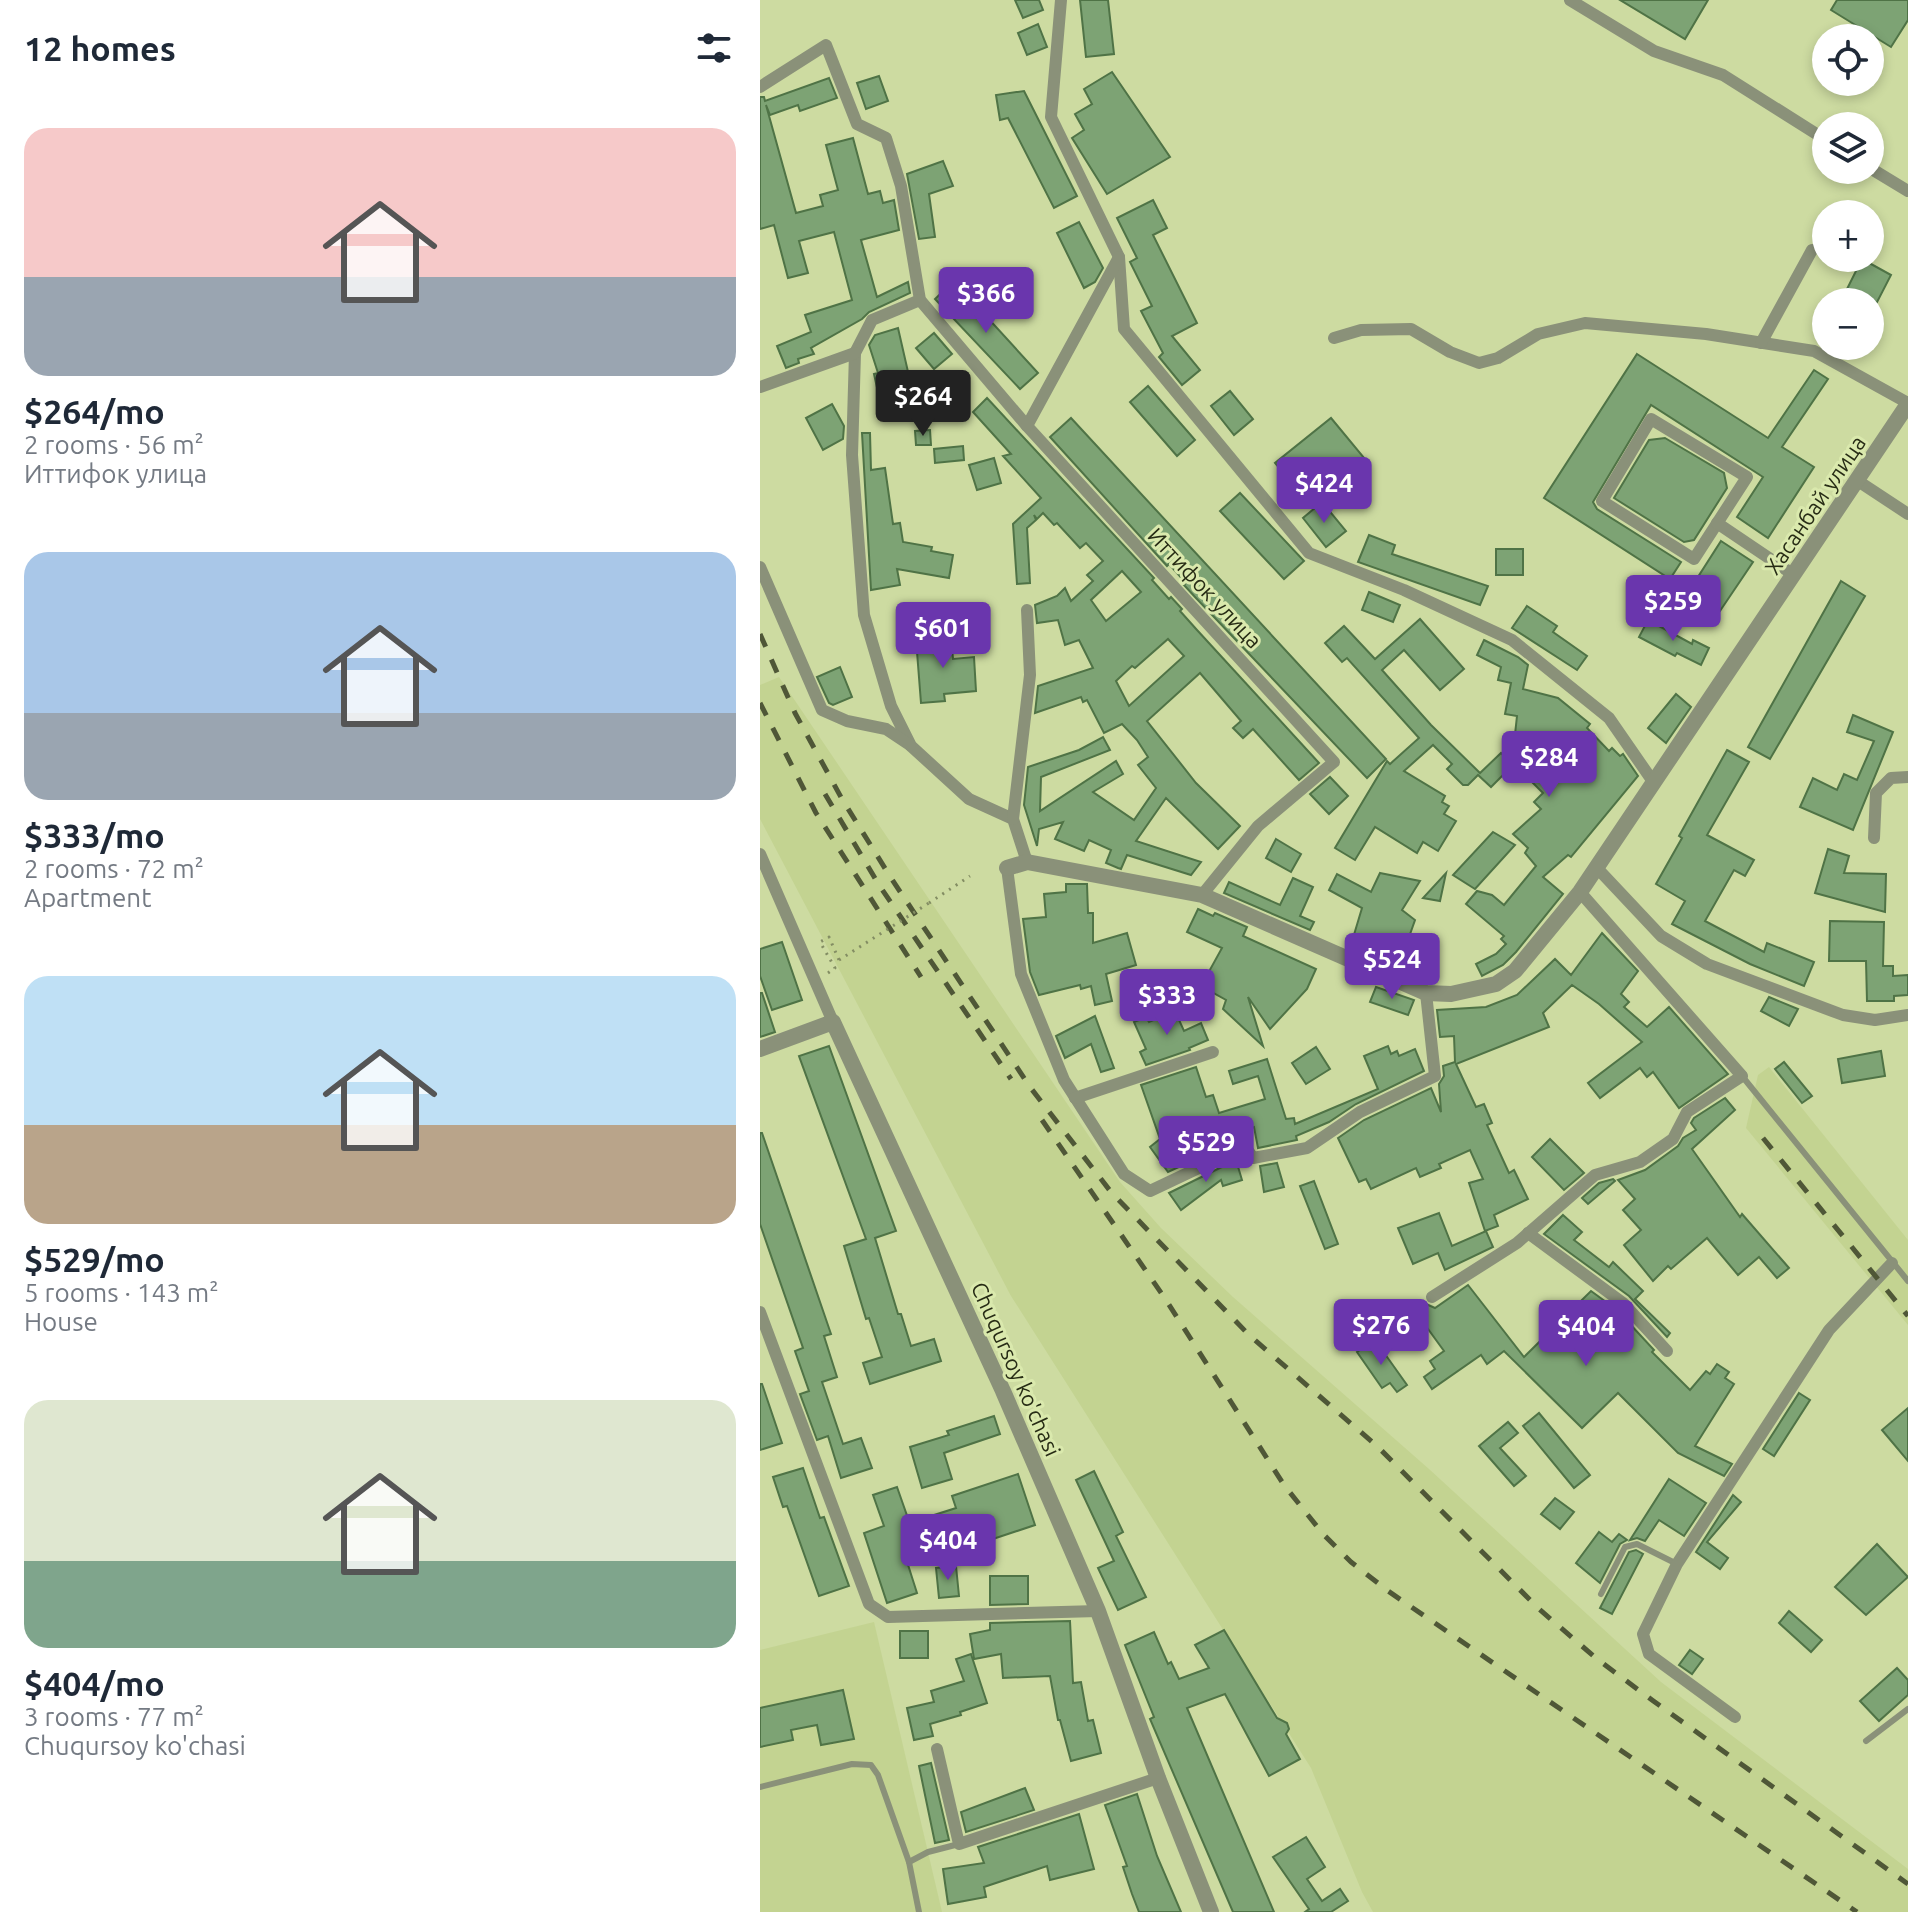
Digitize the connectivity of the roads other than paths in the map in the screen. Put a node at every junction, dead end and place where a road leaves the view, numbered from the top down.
1 (1061, 0) edge
2 (1570, 0) edge
3 (760, 87) edge
4 (1812, 131) edge
5 (1884, 176) edge
6 (1908, 191) edge
7 (1812, 250) dead end
8 (1119, 257) junction
9 (920, 300) junction
10 (1334, 338) dead end
11 (1761, 343) junction
12 (855, 353) junction
13 (760, 387) edge
14 (1908, 404) edge
15 (1027, 426) junction
16 (1858, 481) junction
17 (1908, 514) edge
18 (1717, 523) junction
19 (760, 567) edge
20 (1794, 575) junction
21 (1027, 610) dead end
22 (911, 746) junction
23 (1908, 777) edge
24 (1654, 783) junction
25 (1013, 819) junction
26 (1874, 838) dead end
27 (760, 854) edge
28 (1027, 862) junction
29 (1007, 868) joint
30 (1598, 869) junction
31 (1580, 892) junction
32 (1202, 895) junction
33 (1426, 993) junction
34 (1908, 1015) edge
35 (833, 1022) junction
36 (760, 1049) edge
37 (1213, 1052) dead end
38 (1742, 1076) junction
39 (1075, 1098) junction
40 (1528, 1233) junction
41 (1892, 1263) junction
42 (1908, 1281) edge
43 (1432, 1297) dead end
44 (760, 1312) edge
45 (1667, 1351) dead end
46 (1677, 1564) junction
47 (1601, 1594) dead end
48 (1098, 1611) junction
49 (1908, 1709) edge
50 (1735, 1717) dead end
51 (1866, 1741) dead end
52 (937, 1749) dead end
53 (1158, 1778) junction
54 (760, 1787) edge
55 (959, 1844) junction
56 (909, 1862) junction
57 (919, 1912) edge
58 (1211, 1912) edge

1 - 8 street
2 - 4 street
3 - 9 street
5 - 6 street
7 - 11 street
8 - 15 street
8 - 24 street
9 - 12 street
9 - 15 street, Иттифок улица
10 - 11 street
11 - 14 street
12 - 13 street
12 - 22 street
14 - 16 street, Хасанбай улица
15 - 32 street, Иттифок улица
16 - 17 street
16 - 20 street, Хасанбай улица
18 - 18 street
18 - 20 street
19 - 22 street
20 - 24 street, Хасанбай улица
21 - 25 street
22 - 25 street
23 - 26 street
24 - 30 street, Хасанбай улица
25 - 28 street
27 - 35 street, Chuqursoy ko'chasi
28 - 29 street
28 - 32 street
29 - 39 street
30 - 31 street
30 - 34 street
31 - 33 street
31 - 38 street
32 - 33 street
33 - 39 street
35 - 36 street
35 - 48 street, Chuqursoy ko'chasi
37 - 39 street
38 - 40 street
38 - 41 lane
40 - 43 street
40 - 45 street
41 - 42 lane
41 - 46 street
44 - 48 street
46 - 47 lane
46 - 50 street
48 - 53 street, Chuqursoy ko'chasi
49 - 51 lane
52 - 55 street
53 - 55 street
53 - 58 street, Chuqursoy ko'chasi
54 - 56 lane
55 - 56 lane
56 - 57 lane

